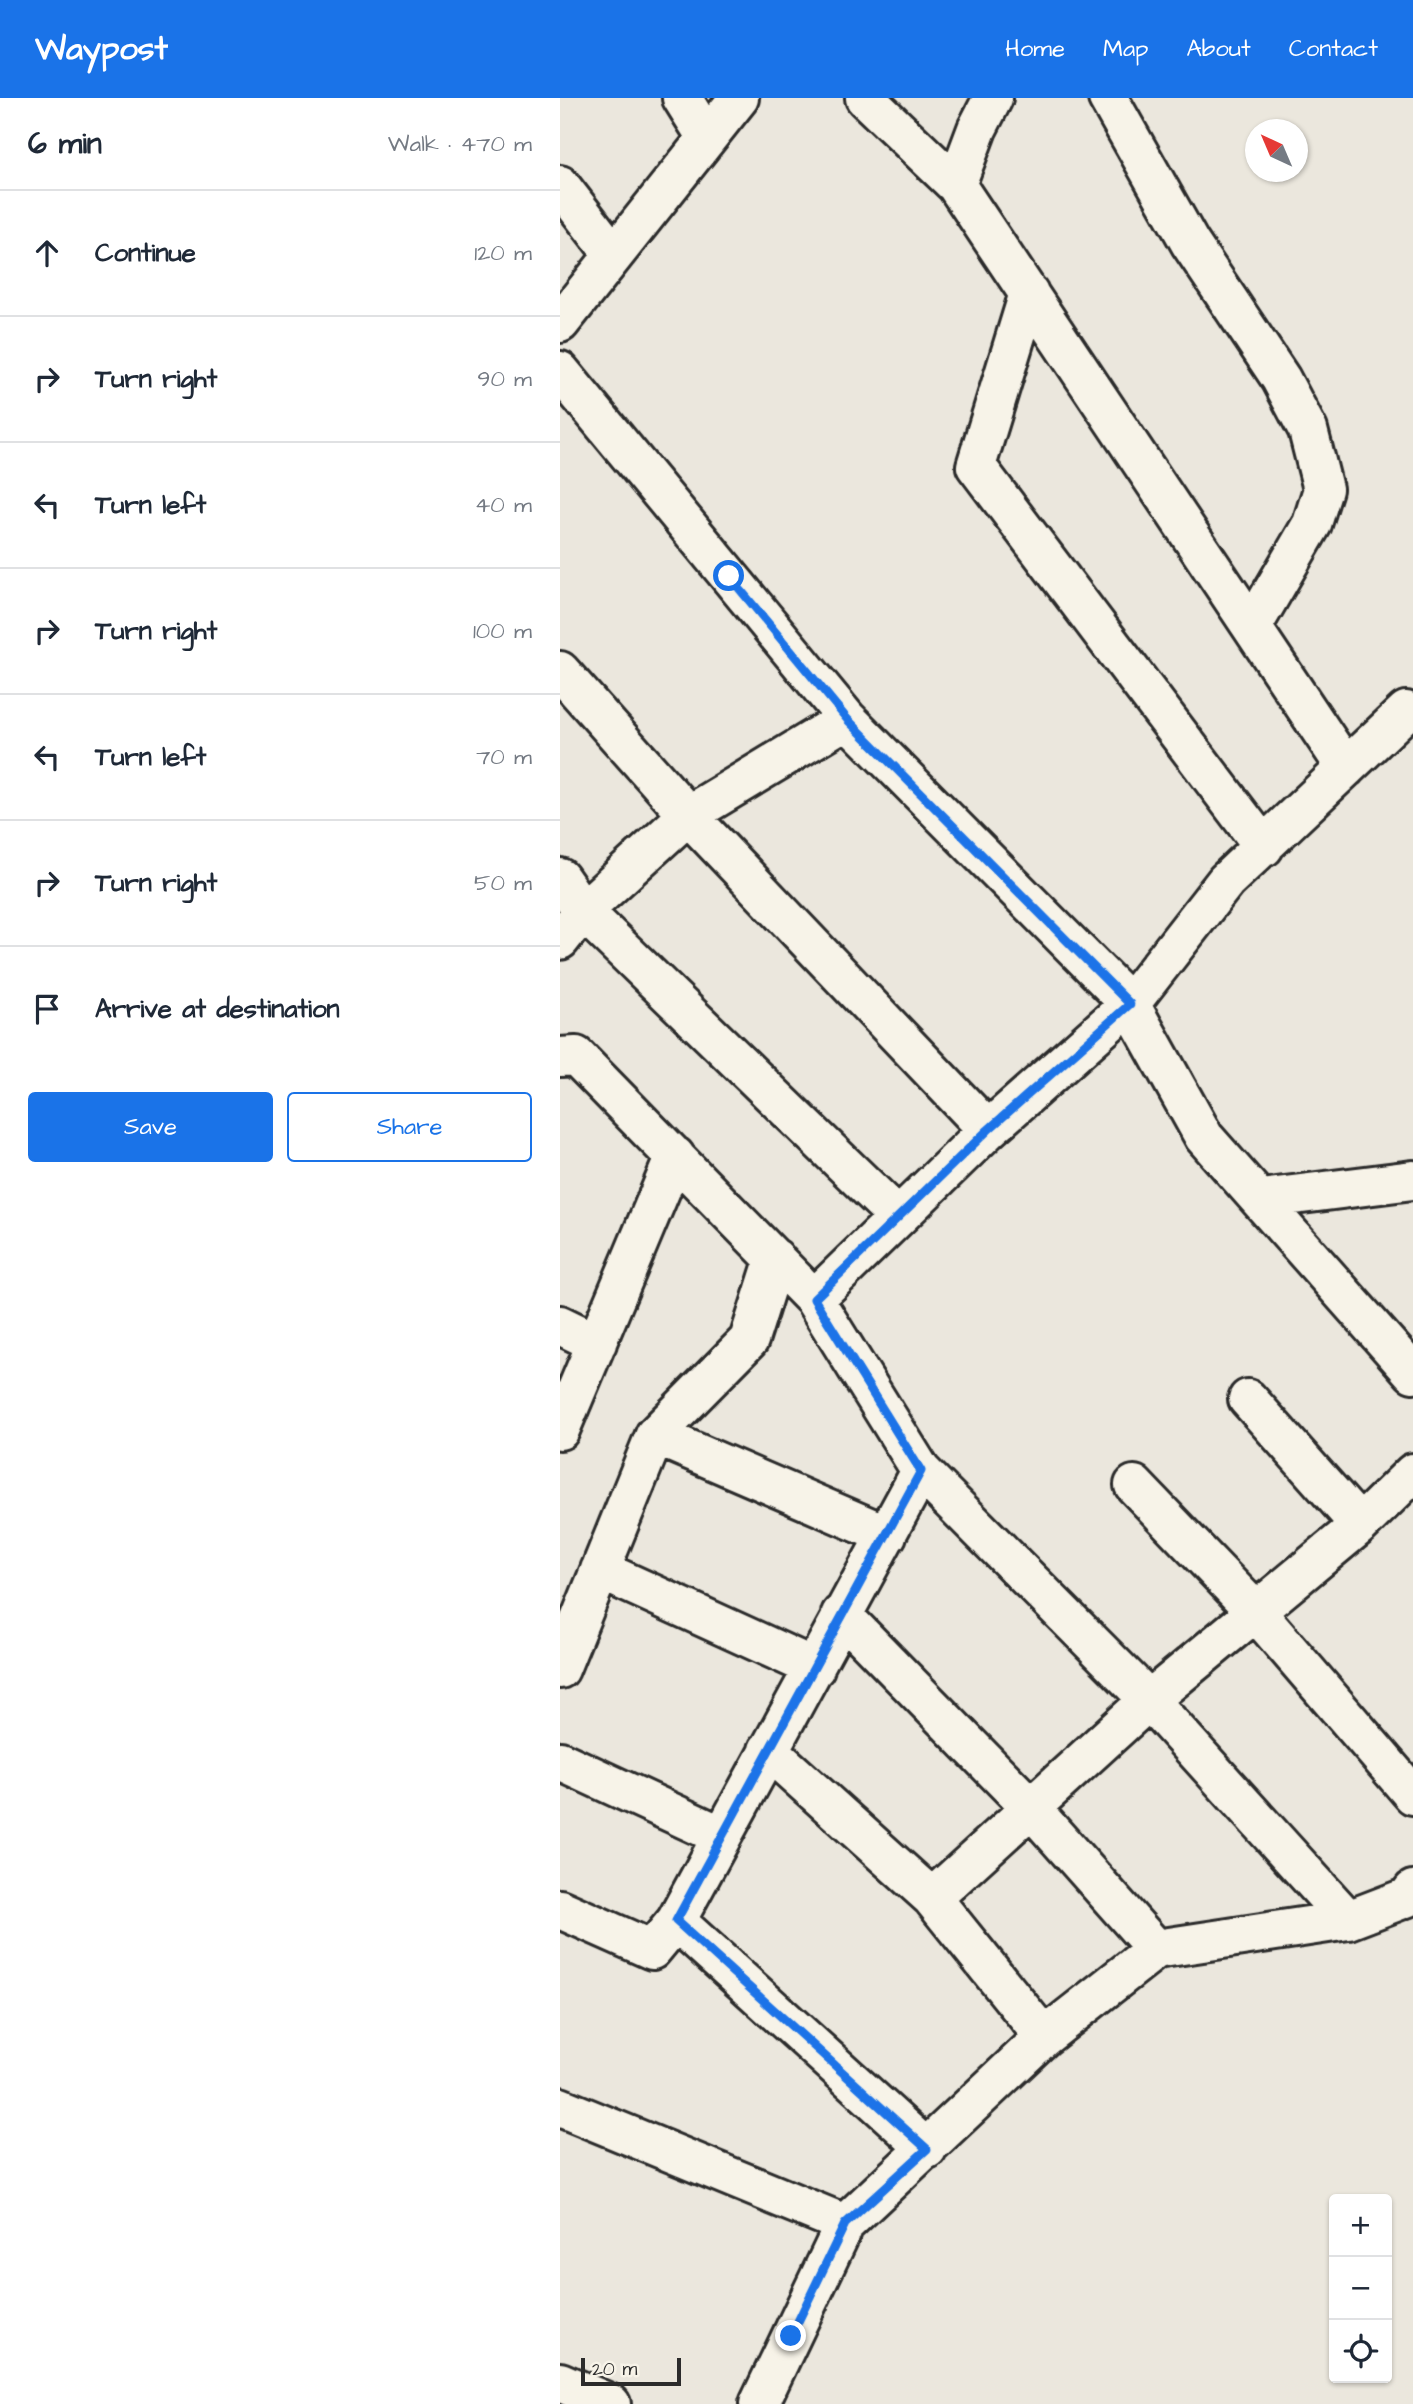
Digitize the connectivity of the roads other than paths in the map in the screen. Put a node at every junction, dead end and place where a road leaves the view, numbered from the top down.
1 (682, 98) edge
2 (739, 98) edge
3 (864, 98) edge
4 (1108, 98) edge
5 (980, 108) edge
6 (707, 138) junction
7 (560, 185) edge
8 (956, 185) junction
9 (614, 255) junction
10 (1029, 293) junction
11 (560, 323) edge
12 (560, 371) edge
13 (1252, 627) junction
14 (560, 671) edge
15 (1406, 711) dead end
16 (847, 719) junction
17 (1346, 768) junction
18 (688, 815) junction
19 (1264, 847) junction
20 (560, 878) edge
21 (571, 925) edge
22 (1130, 1004) junction
23 (560, 1057) edge
24 (988, 1130) junction
25 (675, 1156) junction
26 (1413, 1180) edge
27 (1262, 1199) junction
28 (898, 1217) junction
29 (775, 1258) junction
30 (814, 1299) junction
31 (560, 1325) edge
32 (597, 1343) junction
33 (1413, 1373) edge
34 (1248, 1399) dead end
35 (560, 1430) edge
36 (655, 1435) junction
37 (921, 1471) junction
38 (1413, 1473) edge
39 (1133, 1485) dead end
40 (1360, 1525) junction
41 (887, 1535) junction
42 (600, 1570) junction
43 (1255, 1611) junction
44 (841, 1614) junction
45 (569, 1620) edge
46 (815, 1668) junction
47 (560, 1669) edge
48 (1149, 1700) junction
49 (768, 1749) junction
50 (560, 1761) edge
51 (1413, 1795) edge
52 (1030, 1807) junction
53 (722, 1836) junction
54 (1413, 1890) edge
55 (932, 1898) junction
56 (560, 1909) edge
57 (1348, 1920) junction
58 (676, 1921) junction
59 (1156, 1949) junction
60 (1044, 2037) junction
61 (560, 2107) edge
62 (927, 2149) junction
63 (845, 2224) junction
64 (560, 2382) edge
65 (611, 2404) edge
66 (759, 2404) edge

1 - 6 street
2 - 6 street
3 - 8 street
4 - 13 street
5 - 8 street
6 - 9 street
7 - 9 street
8 - 10 street
9 - 11 street
10 - 13 street
10 - 19 street
12 - 16 street
13 - 17 street
14 - 18 street
15 - 17 street
16 - 18 street
16 - 22 street
17 - 19 street
18 - 21 street
18 - 24 street
19 - 22 street
20 - 21 street
21 - 28 street
22 - 24 street
22 - 27 street
23 - 25 street
24 - 28 street
25 - 29 street
25 - 32 street
26 - 27 street
27 - 33 street
28 - 30 street
29 - 30 street
29 - 36 street
30 - 37 street
31 - 32 street
32 - 35 street
34 - 40 street
36 - 41 street
36 - 42 street
37 - 41 street
37 - 48 street
38 - 40 street
39 - 43 street
40 - 43 street
41 - 44 street
42 - 45 street
42 - 46 street
43 - 48 street
43 - 51 street
44 - 46 street
44 - 52 street
45 - 47 street
46 - 49 street
48 - 52 street
48 - 57 street
49 - 53 street
49 - 55 street
50 - 53 street
52 - 55 street
52 - 59 street
53 - 58 street
54 - 57 street
55 - 60 street
56 - 58 street
57 - 59 street
58 - 62 street
59 - 60 street
60 - 62 street
61 - 63 street
62 - 63 street
63 - 66 street
64 - 65 street

